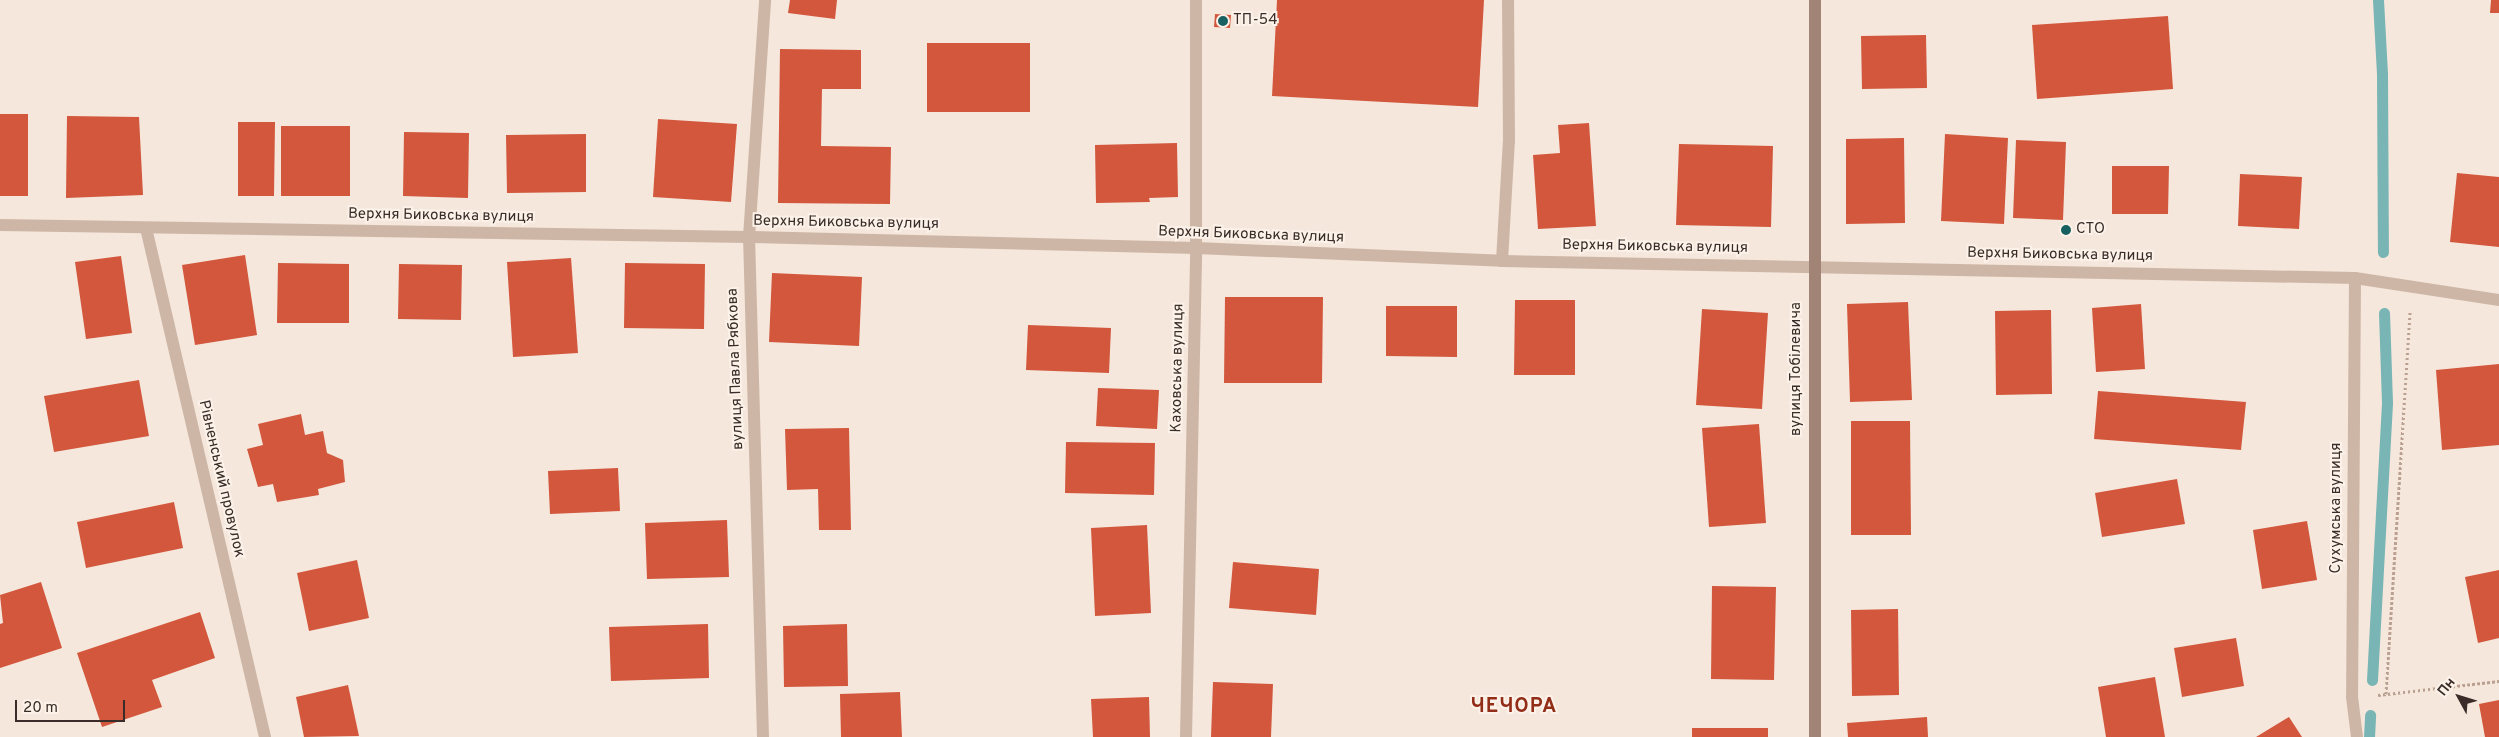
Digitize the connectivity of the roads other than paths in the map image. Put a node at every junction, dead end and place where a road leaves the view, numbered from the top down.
1 (765, 0) edge
2 (1196, 0) edge
3 (1508, 0) edge
4 (1815, 0) edge
5 (0, 225) edge
6 (146, 228) junction
7 (749, 237) junction
8 (1196, 248) junction
9 (1502, 261) junction
10 (1813, 266) junction
11 (2355, 278) junction
12 (2499, 300) edge
13 (265, 737) edge
14 (763, 737) edge
15 (1186, 737) edge
16 (1815, 737) edge
17 (2357, 737) edge

1 - 7 street, вулиця Павла Рябкова
2 - 8 street, Каховська вулиця
3 - 9 street
4 - 10 street, вулиця Тобілевича
5 - 6 street, Верхня Биковська вулиця
6 - 7 street, Верхня Биковська вулиця
6 - 13 street, Рівненський провулок
7 - 8 street, Верхня Биковська вулиця
7 - 14 street, вулиця Павла Рябкова
8 - 9 street, Верхня Биковська вулиця
8 - 15 street, Каховська вулиця
9 - 10 street, Верхня Биковська вулиця
10 - 11 street, Верхня Биковська вулиця
10 - 16 street, вулиця Тобілевича
11 - 12 street, Верхня Биковська вулиця
11 - 17 street, Сухумська вулиця

